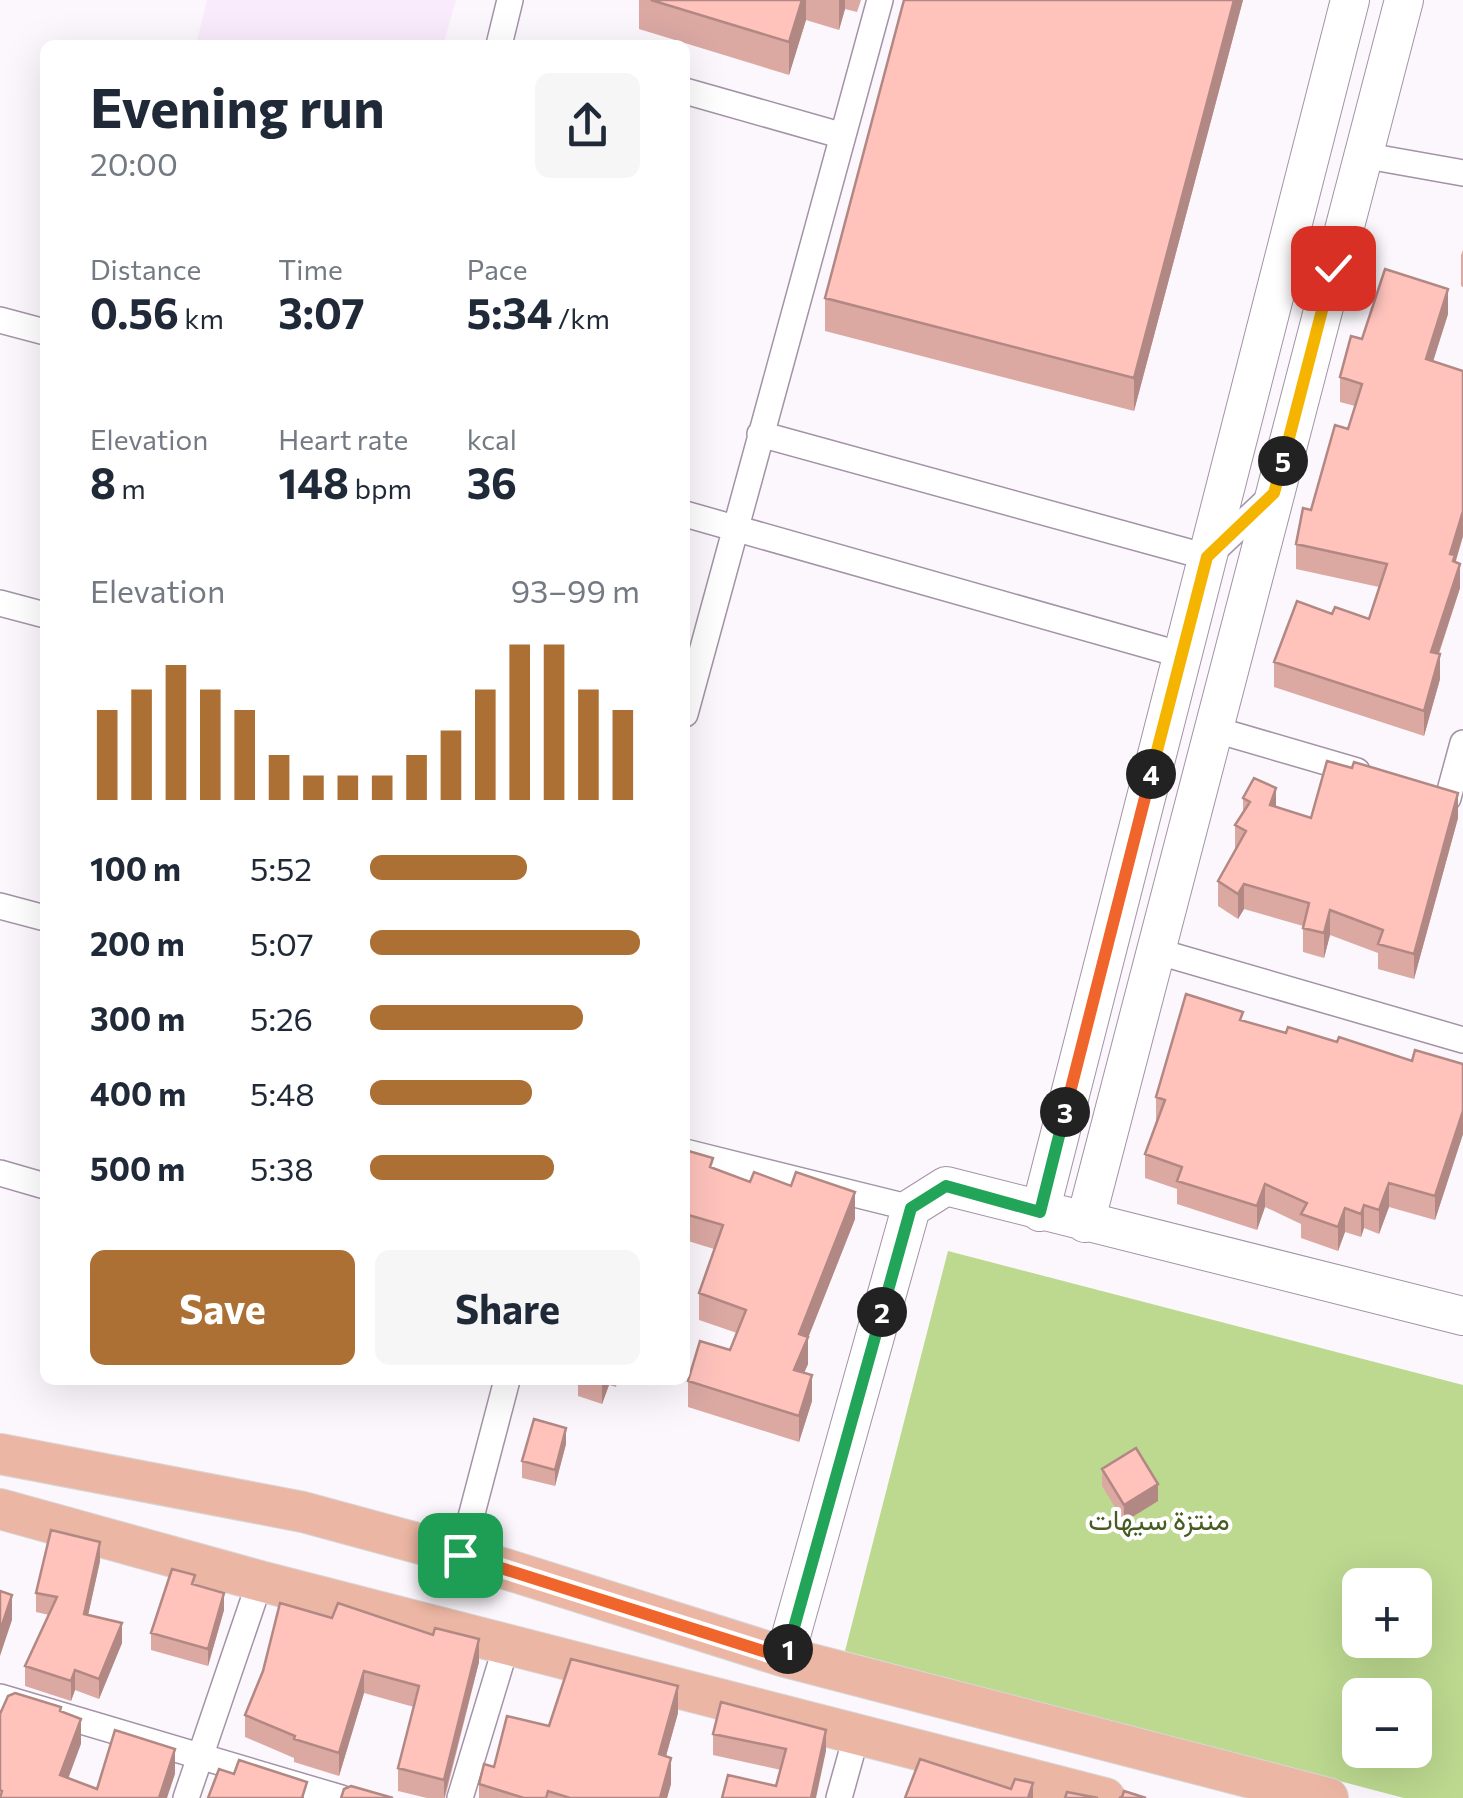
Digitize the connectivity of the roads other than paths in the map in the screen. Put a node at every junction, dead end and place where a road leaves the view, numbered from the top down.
1 (510, 0) edge
2 (880, 0) edge
3 (1350, 0) edge
4 (1404, 0) edge
5 (506, 40) edge
6 (690, 92) edge
7 (840, 135) junction
8 (1362, 155) junction
9 (1463, 174) edge
10 (0, 320) edge
11 (40, 331) edge
12 (760, 434) junction
13 (1274, 493) junction
14 (690, 515) edge
15 (734, 528) junction
16 (1207, 557) junction
17 (0, 603) edge
18 (40, 613) edge
19 (1182, 654) junction
20 (690, 695) edge
21 (1214, 729) junction
22 (1463, 743) edge
23 (1376, 776) edge
24 (1447, 798) edge
25 (0, 906) edge
26 (40, 917) edge
27 (1156, 951) junction
28 (1463, 1040) edge
29 (690, 1153) edge
30 (0, 1173) edge
31 (40, 1185) edge
32 (911, 1208) junction
33 (1040, 1212) junction
34 (1085, 1223) junction
35 (1463, 1316) edge
36 (506, 1385) edge
37 (0, 1454) edge
38 (0, 1509) edge
39 (460, 1555) junction
40 (260, 1582) junction
41 (507, 1643) junction
42 (785, 1658) junction
43 (0, 1697) edge
44 (856, 1737) junction
45 (200, 1756) junction
46 (186, 1798) edge
47 (341, 1798) edge
48 (460, 1798) edge
49 (839, 1798) edge
50 (1105, 1798) edge
51 (1328, 1798) edge

1 - 5 street
2 - 7 street
3 - 16 street
4 - 8 street
6 - 7 street
7 - 12 street
8 - 9 street
8 - 13 street
10 - 11 street
12 - 15 street
12 - 16 street
13 - 16 street
13 - 21 street
14 - 15 street
15 - 19 street
15 - 20 street
16 - 19 street
17 - 18 street
19 - 33 street
21 - 23 street
21 - 27 street
22 - 24 street
25 - 26 street
27 - 28 street
27 - 34 street
29 - 32 street
30 - 31 street
32 - 33 street
32 - 42 street
33 - 34 street
34 - 35 street
36 - 39 street
37 - 39 main road
38 - 40 main road
39 - 42 main road
40 - 41 main road
40 - 45 street
41 - 44 main road
41 - 48 street
42 - 51 main road
43 - 45 street
44 - 49 street
44 - 50 main road
45 - 46 street
45 - 47 street

